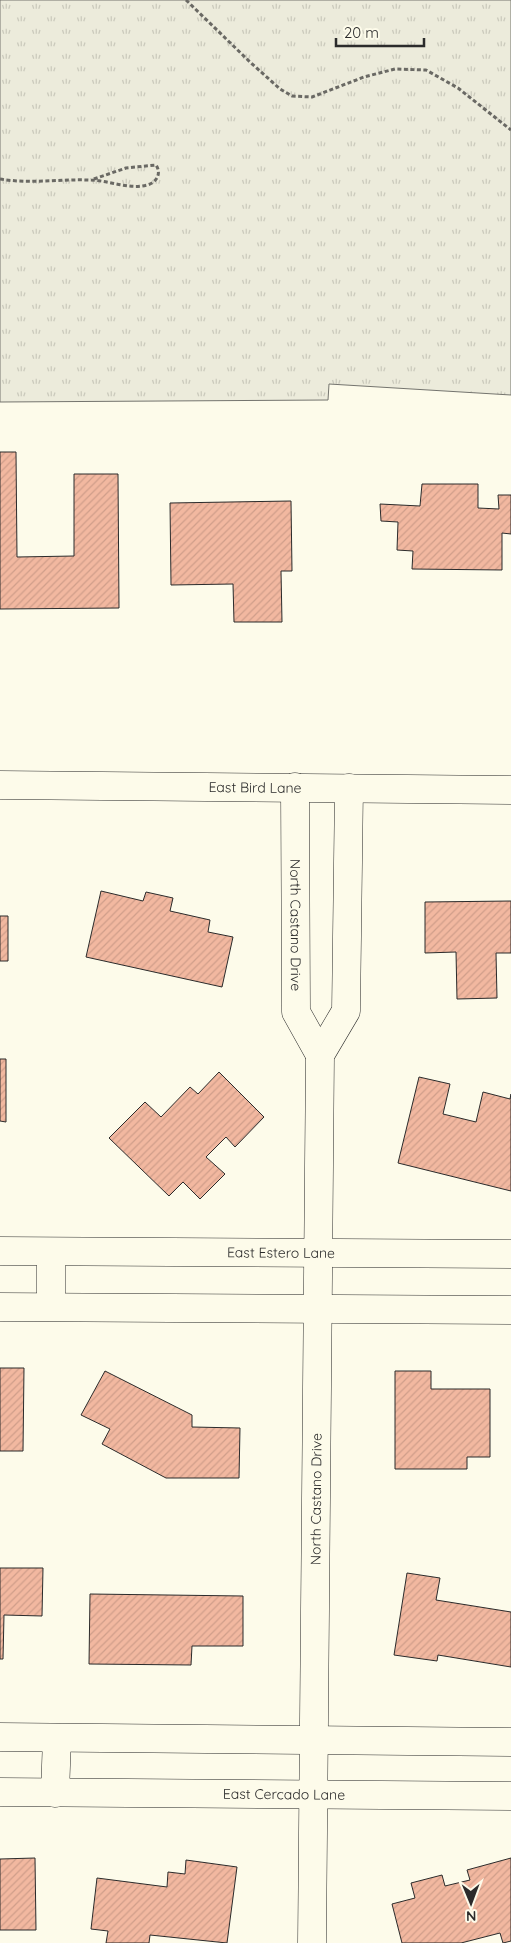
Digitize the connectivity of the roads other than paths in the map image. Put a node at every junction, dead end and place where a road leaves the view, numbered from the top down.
1 (0, 785) edge
2 (296, 786) junction
3 (348, 788) junction
4 (511, 790) edge
5 (320, 1055) junction
6 (0, 1251) edge
7 (51, 1252) junction
8 (319, 1254) junction
9 (511, 1254) edge
10 (51, 1306) junction
11 (0, 1307) edge
12 (318, 1307) junction
13 (511, 1310) edge
14 (0, 1738) edge
15 (57, 1738) junction
16 (312, 1740) junction
17 (511, 1742) edge
18 (0, 1792) edge
19 (55, 1793) junction
20 (312, 1794) junction
21 (511, 1796) edge
22 (312, 1943) edge

1 - 2 street, East Bird Lane
2 - 3 street, East Bird Lane
2 - 5 street, North Castano Drive
3 - 4 street, East Bird Lane
3 - 5 street
5 - 8 street, North Castano Drive
6 - 7 street, East Estero Lane
7 - 8 street, East Estero Lane
7 - 10 street
8 - 9 street, East Estero Lane
8 - 12 street, North Castano Drive
10 - 11 street
10 - 12 street
12 - 13 street
12 - 16 street, North Castano Drive
14 - 15 street
15 - 16 street
15 - 19 street
16 - 17 street
16 - 20 street, North Castano Drive
18 - 19 street, East Cercado Lane
19 - 20 street, East Cercado Lane
20 - 21 street, East Cercado Lane
20 - 22 street, North Castano Drive

